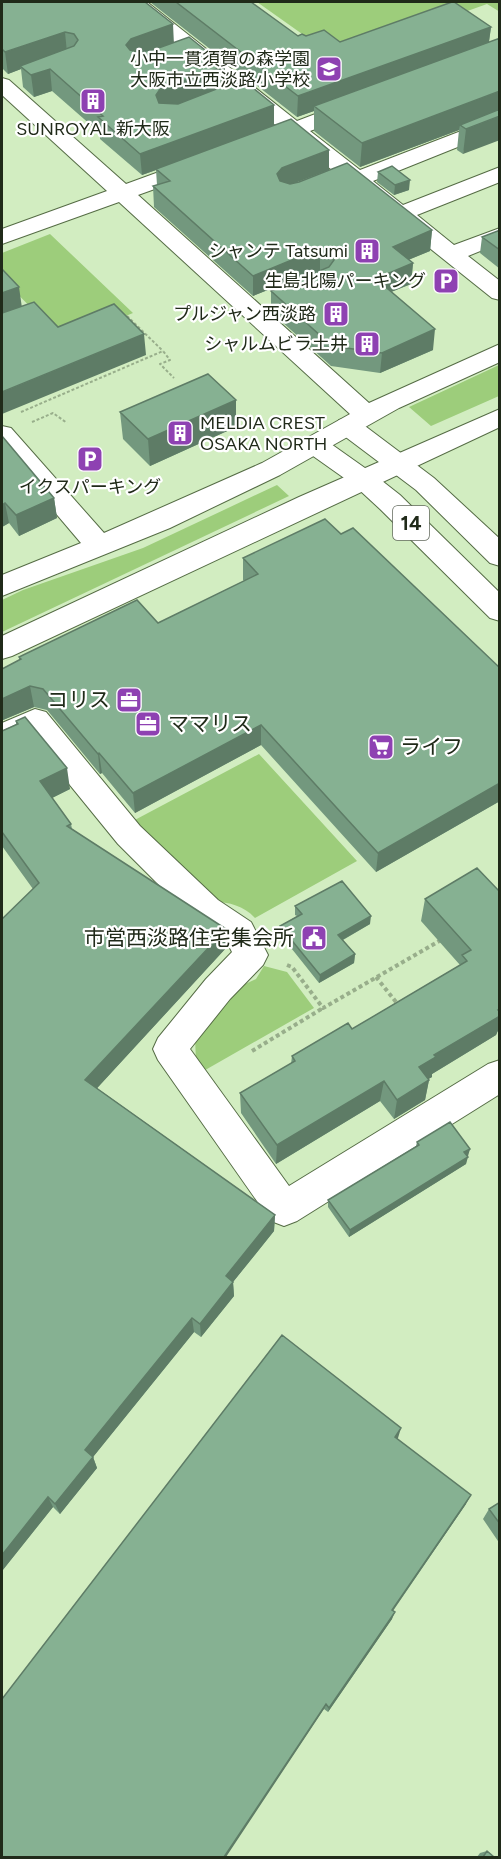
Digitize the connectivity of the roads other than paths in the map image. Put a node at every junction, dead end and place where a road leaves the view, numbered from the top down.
1 (135, 2) edge
2 (193, 48) junction
3 (172, 55) edge
4 (24, 77) edge
5 (2, 84) edge
6 (246, 90) junction
7 (225, 98) edge
8 (377, 98) edge
9 (500, 122) edge
10 (294, 129) junction
11 (240, 150) edge
12 (219, 158) edge
13 (500, 174) edge
14 (345, 178) junction
15 (121, 194) junction
16 (400, 214) junction
17 (500, 235) edge
18 (2, 237) edge
19 (460, 251) dead end
20 (500, 293) edge
21 (500, 352) edge
22 (500, 417) edge
23 (357, 421) junction
24 (2, 434) edge
25 (315, 445) junction
26 (399, 463) junction
27 (363, 479) junction
28 (475, 533) junction
29 (100, 547) junction
30 (500, 551) edge
31 (500, 556) edge
32 (2, 586) edge
33 (500, 611) edge
34 (2, 648) edge
35 (2, 736) edge
36 (500, 1075) edge

1 - 2 street
2 - 3 street
2 - 6 street
4 - 5 street
5 - 15 street
6 - 7 street
6 - 10 street
8 - 10 street
9 - 14 street
10 - 11 street
10 - 14 street
12 - 15 street
13 - 16 street
14 - 16 street
15 - 18 street
15 - 23 street
16 - 20 street
17 - 19 street
21 - 23 street
22 - 26 street
23 - 25 street
23 - 26 street, 14
24 - 29 street
25 - 27 street, 14
25 - 29 street
26 - 27 street
26 - 28 street, 14
27 - 33 street, 14
27 - 34 street
28 - 30 street
28 - 31 street, 14
29 - 32 street
35 - 36 street

